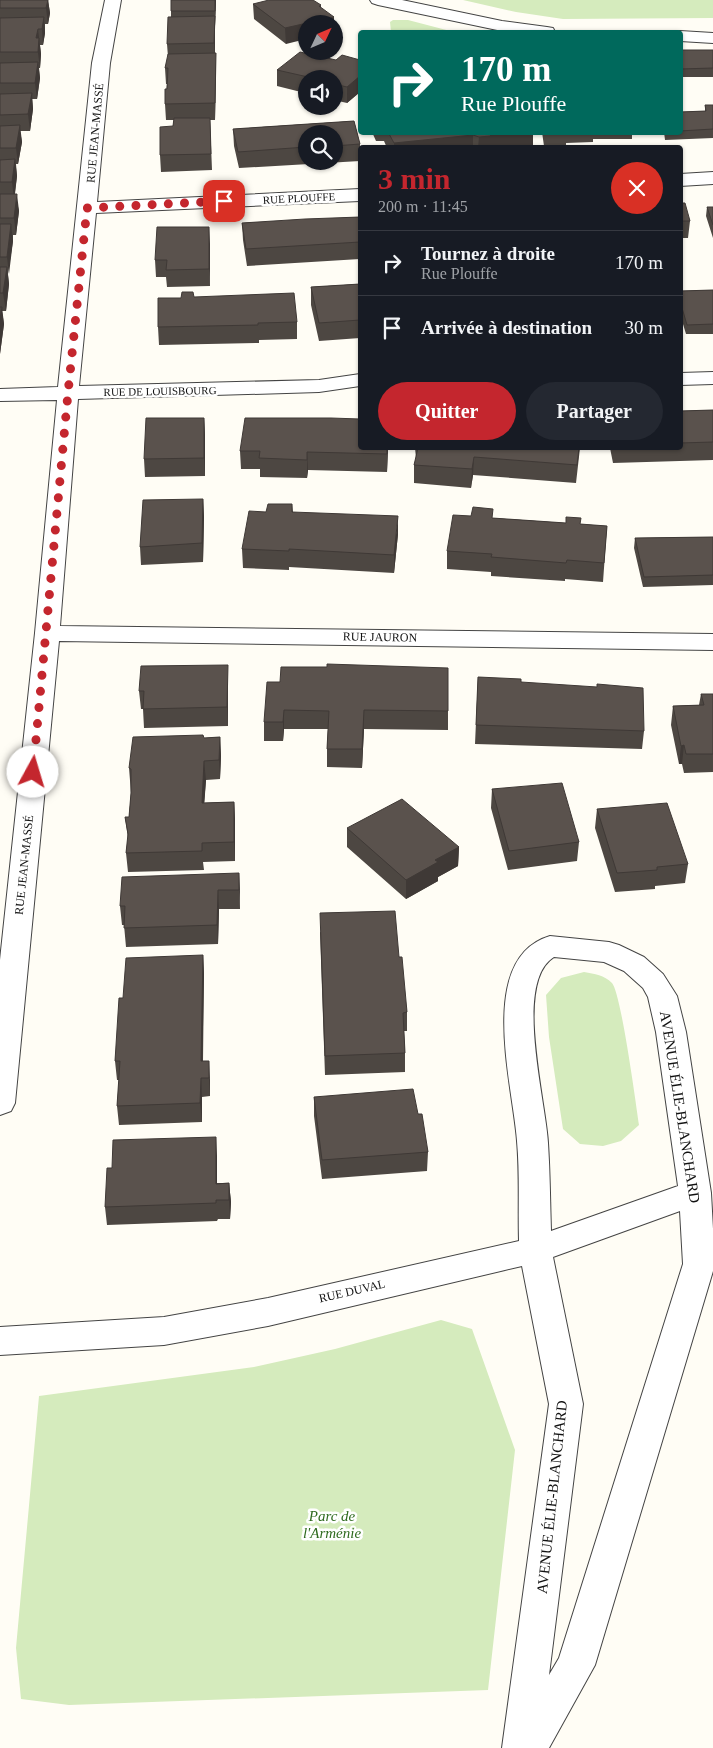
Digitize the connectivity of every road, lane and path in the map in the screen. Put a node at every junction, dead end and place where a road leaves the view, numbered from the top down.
1 (113, 0) edge
2 (378, 0) edge
3 (532, 30) edge
4 (683, 36) edge
5 (713, 38) edge
6 (713, 178) edge
7 (683, 180) edge
8 (358, 195) edge
9 (87, 208) junction
10 (713, 378) edge
11 (683, 379) edge
12 (358, 380) edge
13 (319, 386) junction
14 (358, 390) edge
15 (68, 393) junction
16 (0, 395) edge
17 (47, 633) junction
18 (713, 642) edge
19 (0, 1103) edge
20 (695, 1193) junction
21 (535, 1250) junction
22 (0, 1341) edge
23 (520, 1748) edge
24 (528, 1748) edge

1 - 9 street, RUE JEAN-MASSÉ
2 - 3 street
4 - 5 street
6 - 7 street
8 - 9 street, RUE PLOUFFE
9 - 15 street, RUE JEAN-MASSÉ
10 - 11 street
12 - 13 street, RUE DE LOUISBOURG
13 - 14 street, RUE DE LOUISBOURG
13 - 15 street, RUE DE LOUISBOURG
15 - 16 street, RUE DE LOUISBOURG
15 - 17 street, RUE JEAN-MASSÉ
17 - 18 street, RUE JAURON
17 - 19 street, RUE JEAN-MASSÉ
20 - 21 street, RUE DUVAL
20 - 21 street, AVENUE ÉLIE-BLANCHARD
20 - 24 street, AVENUE ÉLIE-BLANCHARD
21 - 22 street, RUE DUVAL
21 - 23 street, AVENUE ÉLIE-BLANCHARD

